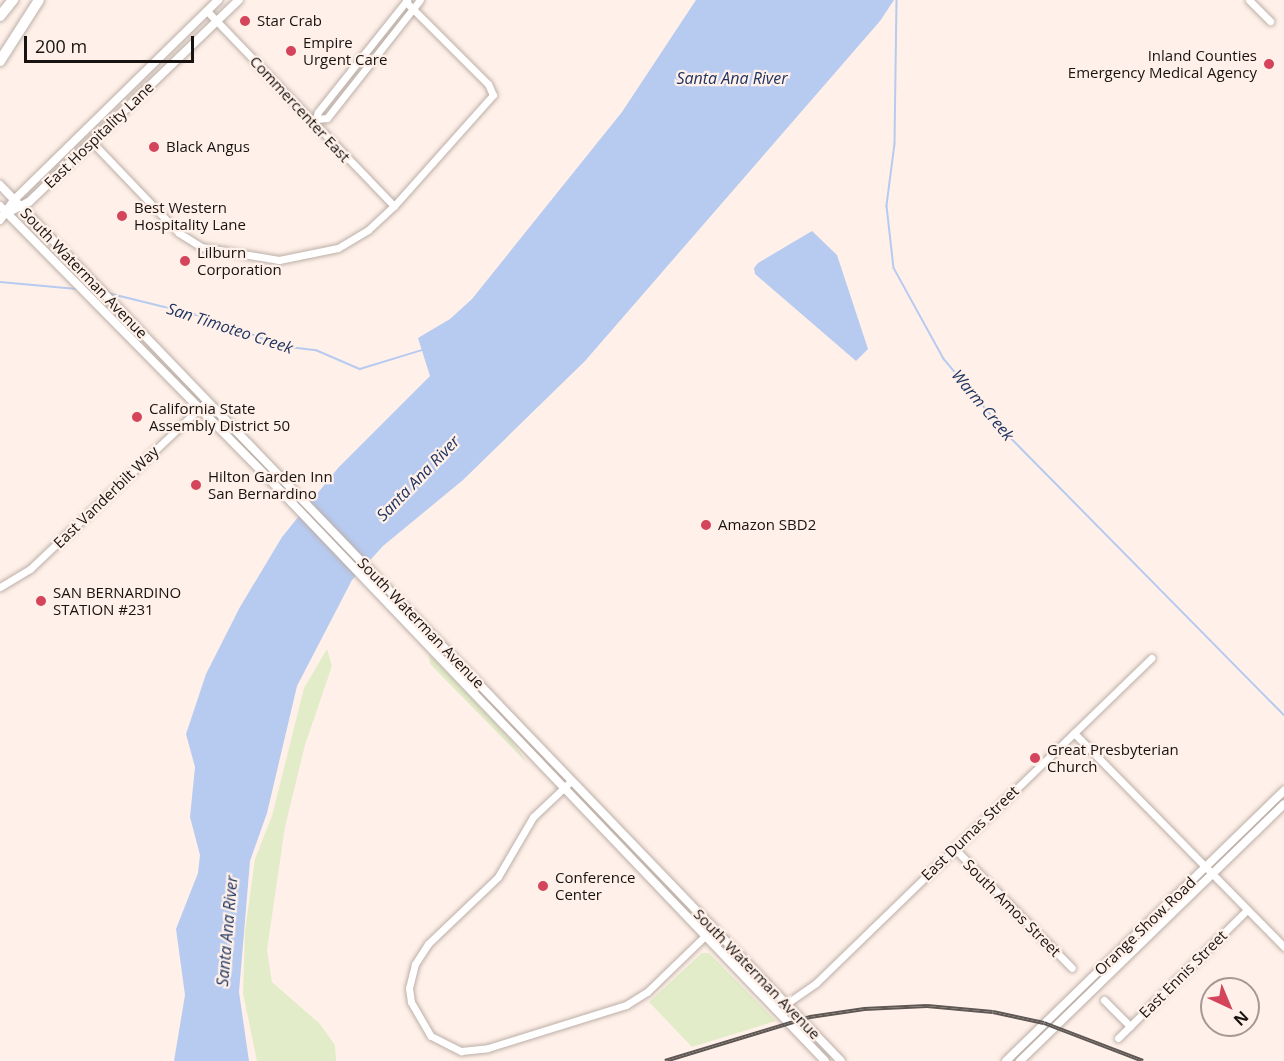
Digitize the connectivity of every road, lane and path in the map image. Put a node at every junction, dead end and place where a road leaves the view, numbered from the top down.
1 (13, 0) edge
2 (39, 0) edge
3 (218, 0) edge
4 (239, 0) edge
5 (420, 0) edge
6 (1250, 0) edge
7 (407, 1) edge
8 (413, 9) junction
9 (207, 11) junction
10 (0, 16) edge
11 (217, 21) junction
12 (1270, 21) dead end
13 (0, 61) edge
14 (315, 122) junction
15 (91, 141) junction
16 (0, 185) edge
17 (14, 200) junction
18 (0, 206) edge
19 (394, 206) junction
20 (22, 208) junction
21 (8, 213) junction
22 (0, 220) edge
23 (207, 401) junction
24 (198, 409) junction
25 (298, 502) junction
26 (0, 587) edge
27 (417, 625) junction
28 (1150, 658) dead end
29 (1074, 733) junction
30 (571, 781) junction
31 (564, 788) junction
32 (1283, 791) edge
33 (1284, 804) edge
34 (954, 848) junction
35 (1209, 871) junction
36 (1247, 910) junction
37 (712, 929) junction
38 (704, 936) junction
39 (1284, 947) edge
40 (1072, 968) dead end
41 (1104, 1000) dead end
42 (786, 1004) junction
43 (1130, 1026) junction
44 (1118, 1038) dead end
45 (825, 1061) edge
46 (841, 1061) edge
47 (1006, 1061) edge
48 (1020, 1061) edge

1 - 10 highway
2 - 13 highway
3 - 9 main road, East Hospitality Lane
4 - 11 main road, East Hospitality Lane
5 - 8 street
6 - 12 street
7 - 8 street
7 - 14 street
8 - 14 street
8 - 19 street
9 - 11 street, Commercenter East
9 - 17 main road, East Hospitality Lane
11 - 14 street, Commercenter East
11 - 15 main road, East Hospitality Lane
14 - 19 street, Commercenter East
15 - 19 street
15 - 20 main road, East Hospitality Lane
16 - 17 main road, South Waterman Avenue
17 - 20 main road, South Waterman Avenue
17 - 21 main road, East Hospitality Lane
18 - 21 main road, South Waterman Avenue
20 - 21 main road, East Hospitality Lane
20 - 23 main road, South Waterman Avenue
21 - 22 main road, East Hospitality Lane
21 - 24 main road, South Waterman Avenue
23 - 24 street, East Vanderbilt Way
23 - 25 main road, South Waterman Avenue
24 - 25 main road, South Waterman Avenue
24 - 26 street, East Vanderbilt Way
25 - 27 main road, South Waterman Avenue
27 - 30 main road, South Waterman Avenue
27 - 31 main road, South Waterman Avenue
28 - 29 street, East Dumas Street
29 - 34 street, East Dumas Street
29 - 35 street
30 - 31 street
30 - 37 main road, South Waterman Avenue
31 - 38 main road, South Waterman Avenue
31 - 38 street
32 - 35 main road, Orange Show Road
33 - 35 main road, Orange Show Road
34 - 40 street, South Amos Street
34 - 42 street, East Dumas Street
35 - 36 street
35 - 47 main road, Orange Show Road
35 - 48 main road, Orange Show Road
36 - 39 street
36 - 43 street, East Ennis Street
37 - 38 street
37 - 42 main road, South Waterman Avenue
38 - 45 main road, South Waterman Avenue
41 - 43 street
42 - 46 main road, South Waterman Avenue
43 - 44 street, East Ennis Street

